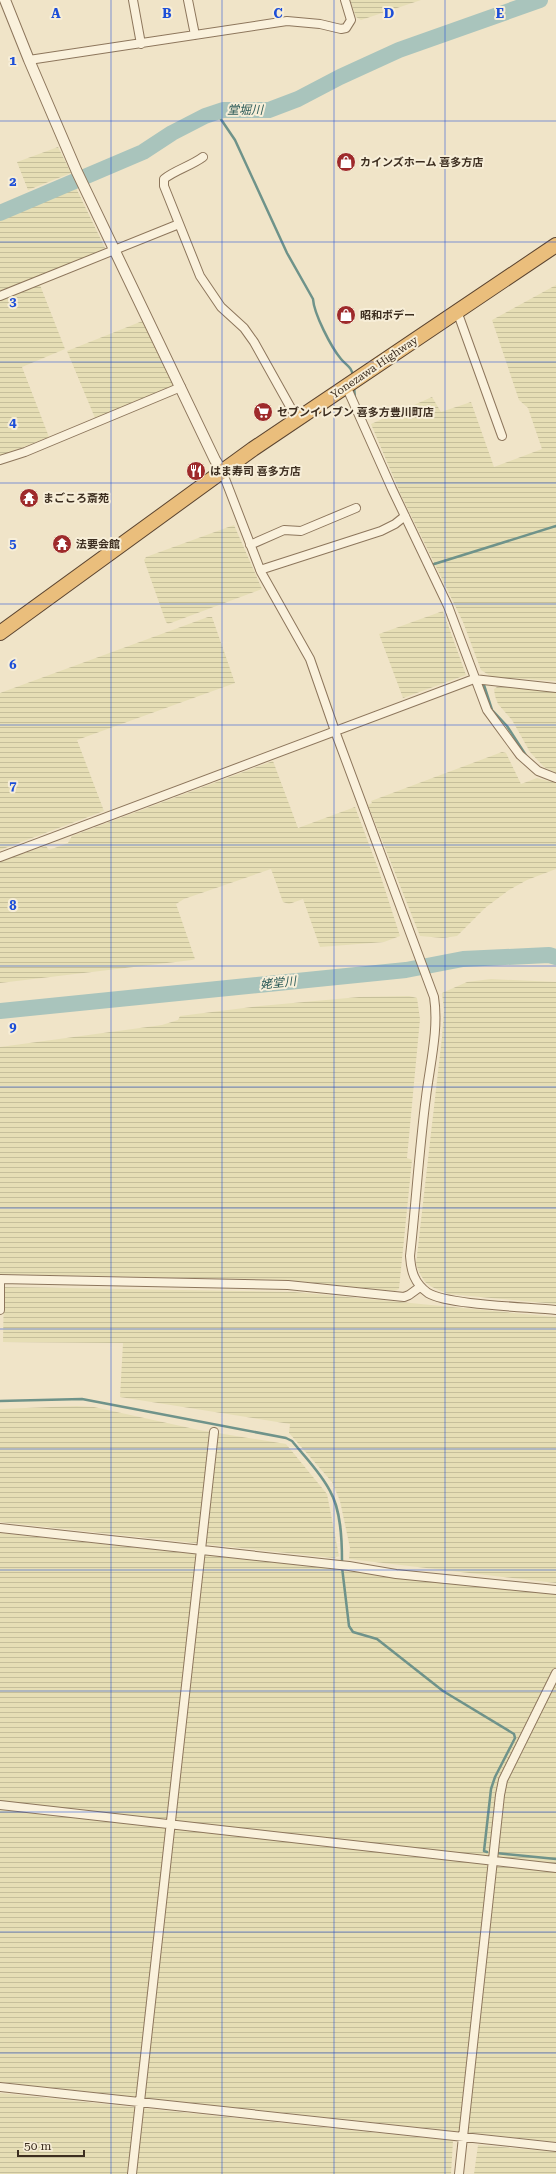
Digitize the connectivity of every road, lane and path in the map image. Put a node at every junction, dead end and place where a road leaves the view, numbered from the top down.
1 (5, 0) edge
2 (133, 0) edge
3 (188, 0) edge
4 (345, 0) edge
5 (195, 35) junction
6 (141, 44) junction
7 (29, 60) junction
8 (203, 157) dead end
9 (179, 224) junction
10 (556, 245) edge
11 (114, 250) junction
12 (0, 296) edge
13 (457, 311) junction
14 (346, 386) junction
15 (181, 387) junction
16 (297, 419) junction
17 (502, 436) dead end
18 (0, 460) edge
19 (222, 471) junction
20 (356, 508) dead end
21 (405, 516) junction
22 (250, 545) junction
23 (260, 570) junction
24 (0, 633) edge
25 (474, 679) junction
26 (556, 688) edge
27 (334, 731) junction
28 (556, 778) edge
29 (0, 857) edge
30 (0, 1279) edge
31 (420, 1287) junction
32 (0, 1310) edge
33 (556, 1310) edge
34 (214, 1432) dead end
35 (0, 1528) edge
36 (199, 1550) junction
37 (556, 1590) edge
38 (556, 1673) edge
39 (0, 1805) edge
40 (171, 1824) junction
41 (493, 1859) junction
42 (556, 1868) edge
43 (0, 2087) edge
44 (140, 2102) junction
45 (463, 2137) junction
46 (556, 2147) edge
47 (132, 2174) edge
48 (459, 2174) edge

1 - 7 street
2 - 6 street
3 - 5 street
4 - 5 street
5 - 6 street
6 - 7 street
7 - 11 street
8 - 9 street
9 - 11 street
9 - 16 street
10 - 13 highway, Yonezawa Highway
11 - 12 street
11 - 15 street
13 - 14 highway, Yonezawa Highway
13 - 17 street
14 - 16 highway, Yonezawa Highway
14 - 21 street
15 - 18 street
15 - 19 street
16 - 19 highway, Yonezawa Highway
19 - 22 street
19 - 24 highway, Yonezawa Highway
20 - 22 street
21 - 23 street
21 - 25 street
22 - 23 street
23 - 27 street
25 - 26 street
25 - 27 street
25 - 28 street
27 - 29 street
27 - 31 street
30 - 31 street
30 - 32 street
31 - 33 street
34 - 36 street
35 - 36 street
36 - 37 street
36 - 40 street
38 - 41 street
39 - 40 street
40 - 41 street
40 - 44 street
41 - 42 street
41 - 45 street
43 - 44 street
44 - 45 street
44 - 47 street
45 - 46 street
45 - 48 street

